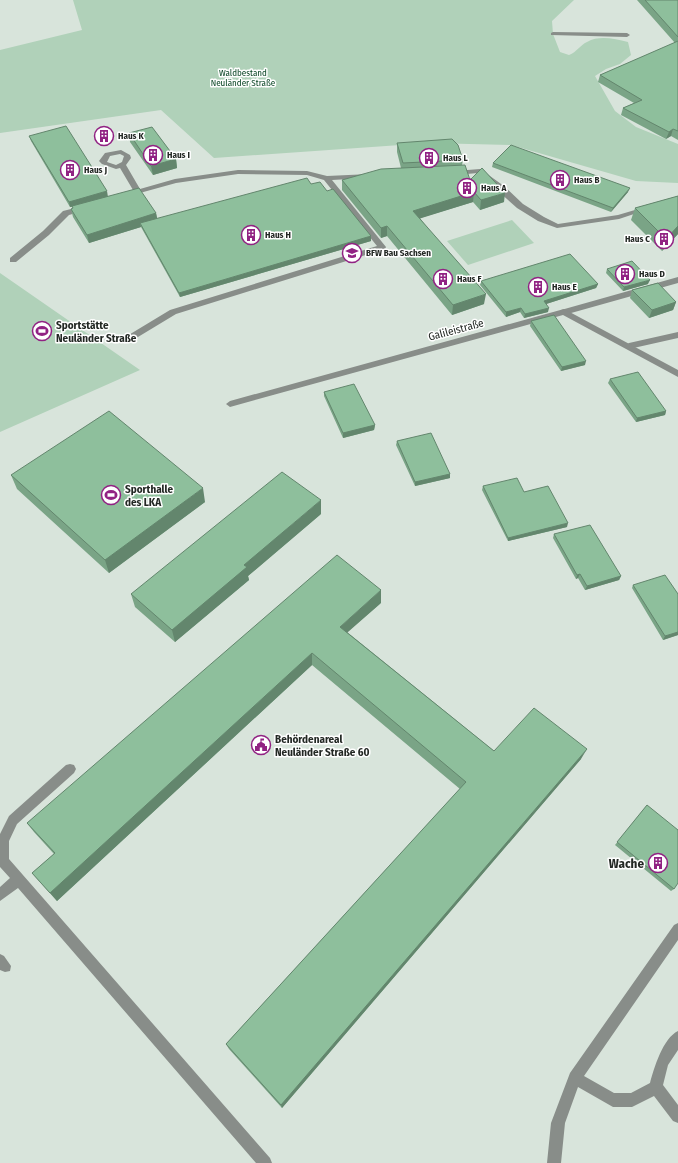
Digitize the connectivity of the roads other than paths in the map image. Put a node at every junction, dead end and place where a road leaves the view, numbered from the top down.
1 (553, 34) dead end
2 (627, 35) dead end
3 (122, 165) dead end
4 (450, 173) edge
5 (374, 176) edge
6 (327, 178) junction
7 (138, 192) junction
8 (124, 196) edge
9 (88, 207) edge
10 (655, 207) edge
11 (13, 260) dead end
12 (678, 280) edge
13 (564, 312) junction
14 (678, 335) edge
15 (130, 338) dead end
16 (629, 346) junction
17 (678, 374) edge
18 (230, 404) dead end
19 (70, 769) dead end
20 (19, 878) junction
21 (0, 895) edge
22 (678, 929) edge
23 (678, 1038) edge
24 (575, 1078) junction
25 (656, 1087) junction
26 (678, 1116) edge
27 (265, 1163) edge
28 (554, 1163) edge

1 - 2 street
3 - 7 street
4 - 10 street
5 - 6 street
6 - 7 street
6 - 15 street
7 - 8 street
9 - 11 street
12 - 13 street, Galileistraße
13 - 16 street
13 - 18 street, Galileistraße
14 - 16 street
16 - 17 street
19 - 20 street
20 - 21 street
20 - 27 street
22 - 24 street
23 - 25 street
24 - 25 street
24 - 28 street
25 - 26 street

